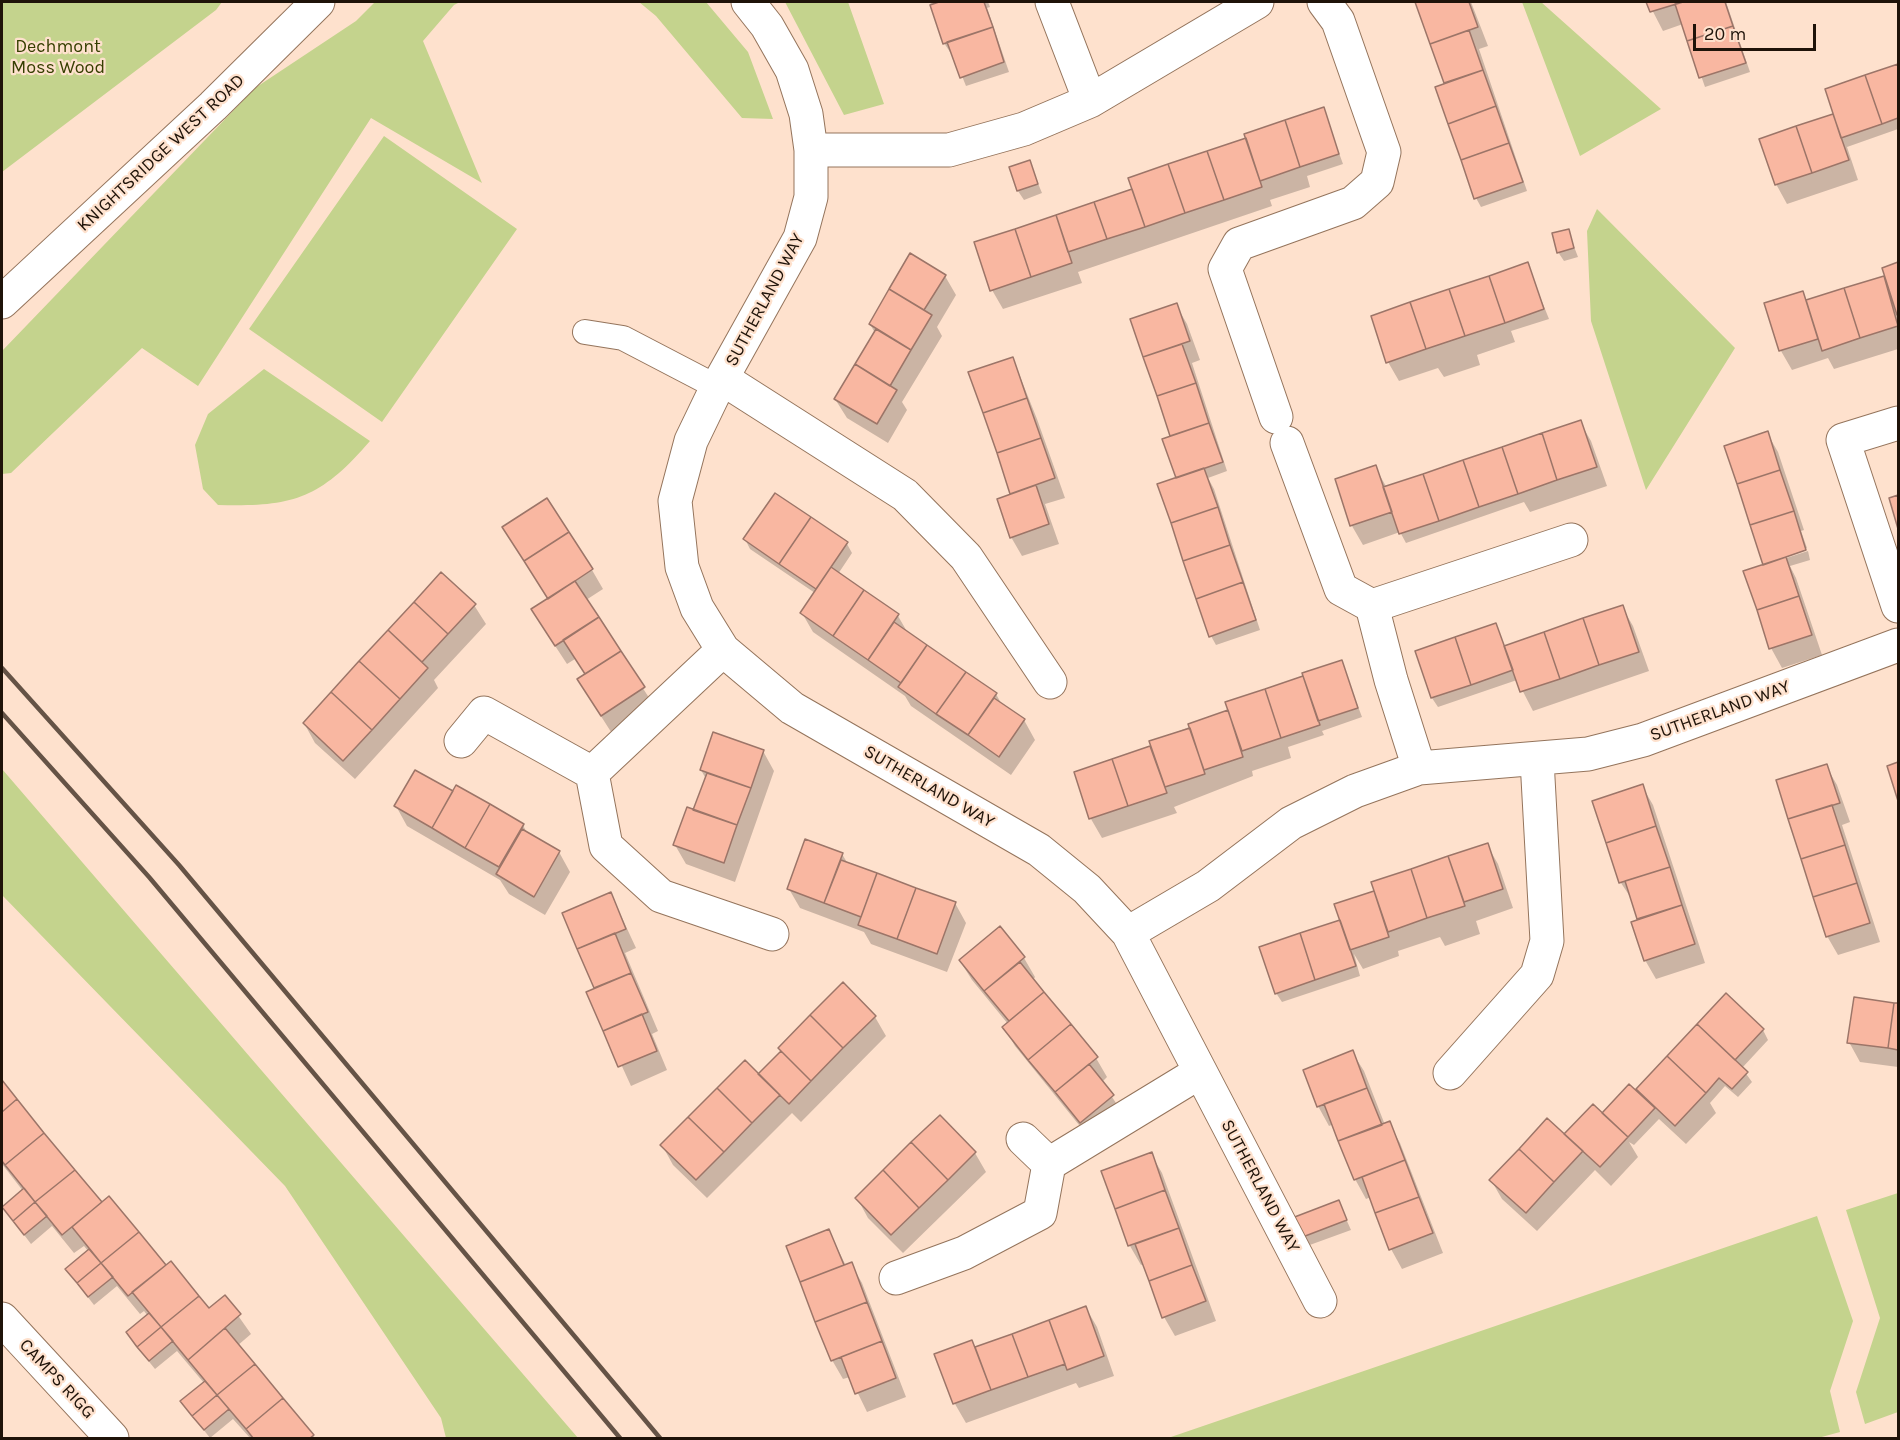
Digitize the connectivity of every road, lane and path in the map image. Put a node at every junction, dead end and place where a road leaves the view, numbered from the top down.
1 (318, 2) edge
2 (748, 2) edge
3 (1053, 2) edge
4 (1257, 2) edge
5 (1324, 2) edge
6 (1090, 100) junction
7 (811, 150) junction
8 (2, 302) edge
9 (585, 332) dead end
10 (720, 383) junction
11 (1899, 423) edge
12 (1571, 540) dead end
13 (1372, 606) junction
14 (1899, 606) edge
15 (1899, 645) edge
16 (723, 650) junction
17 (1050, 682) dead end
18 (461, 741) dead end
19 (1537, 760) junction
20 (1419, 768) junction
21 (592, 773) junction
22 (1128, 933) junction
23 (772, 934) dead end
24 (1200, 1072) junction
25 (1450, 1073) dead end
26 (1023, 1138) dead end
27 (1049, 1164) junction
28 (896, 1278) dead end
29 (1320, 1301) dead end
30 (2, 1319) edge
31 (112, 1438) edge

1 - 8 street, KNIGHTSRIDGE WEST ROAD
2 - 7 street, SUTHERLAND WAY
3 - 6 street
4 - 6 street
5 - 13 street
6 - 7 street
7 - 10 street, SUTHERLAND WAY
9 - 10 lane
10 - 16 street, SUTHERLAND WAY
10 - 17 street, SUTHERLAND WAY
11 - 14 street
12 - 13 street
13 - 20 street
15 - 19 street, SUTHERLAND WAY
16 - 21 street
16 - 22 street, SUTHERLAND WAY
18 - 21 street
19 - 20 street, SUTHERLAND WAY
19 - 25 street
20 - 22 street, SUTHERLAND WAY
21 - 23 street
22 - 24 street, SUTHERLAND WAY
24 - 27 street
24 - 29 street, SUTHERLAND WAY
26 - 27 street
27 - 28 street
30 - 31 street, CAMPS RIGG

